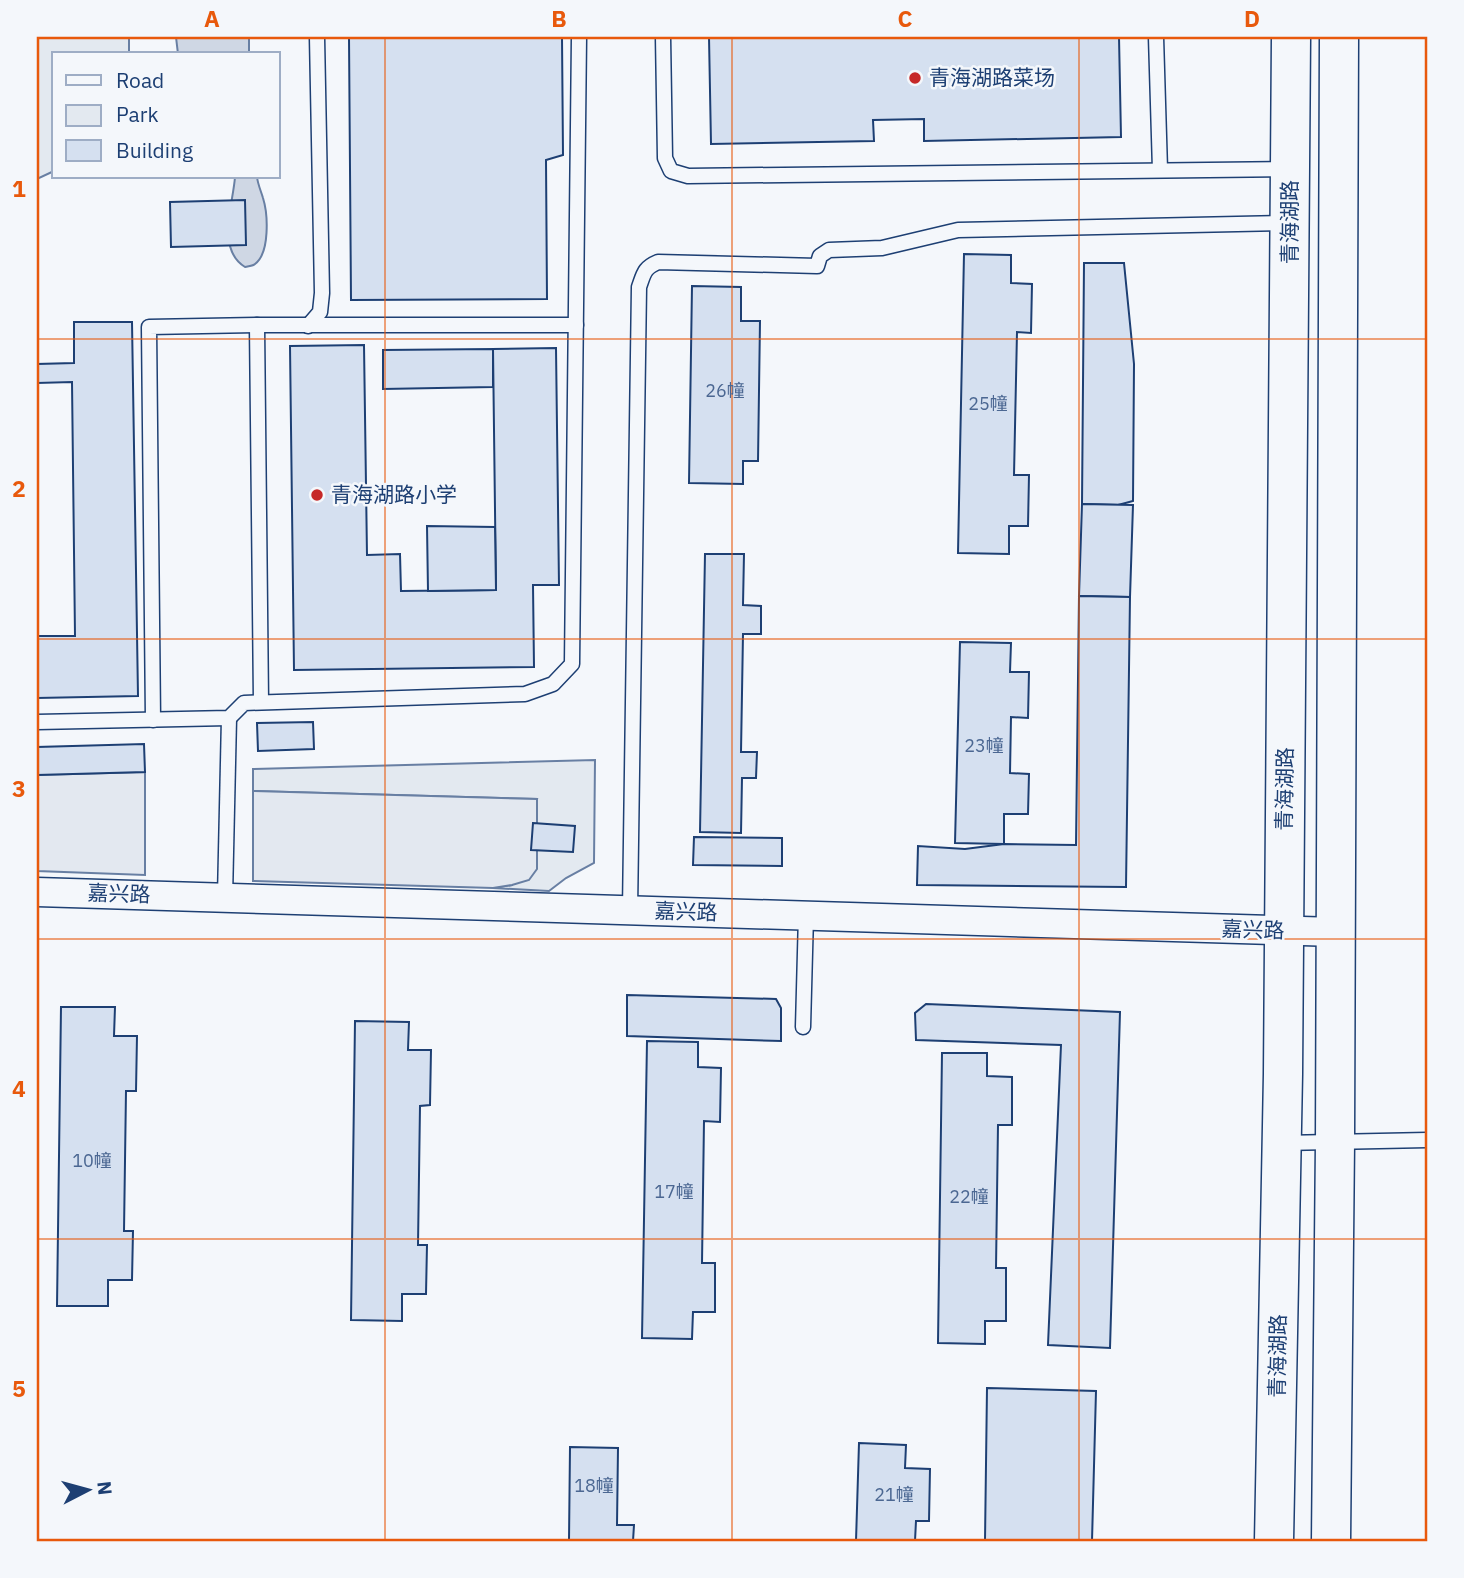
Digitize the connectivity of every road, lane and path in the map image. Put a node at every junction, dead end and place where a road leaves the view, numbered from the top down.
1 (317, 37) edge
2 (579, 37) edge
3 (663, 37) edge
4 (1156, 37) edge
5 (1291, 37) edge
6 (1339, 37) edge
7 (1290, 169) junction
8 (1160, 170) junction
9 (1290, 223) junction
10 (576, 325) junction
11 (257, 326) junction
12 (308, 326) junction
13 (261, 702) junction
14 (229, 718) junction
15 (153, 720) junction
16 (37, 722) edge
17 (37, 892) edge
18 (225, 897) junction
19 (630, 910) junction
20 (806, 915) junction
21 (1284, 931) junction
22 (1335, 932) junction
23 (803, 1027) dead end
24 (1427, 1140) edge
25 (1335, 1142) junction
26 (1282, 1143) junction
27 (1275, 1541) edge
28 (1331, 1541) edge

1 - 12 lane
2 - 10 lane
3 - 8 lane
4 - 8 lane
5 - 7 main road, 青海湖路
6 - 22 main road
7 - 8 lane
7 - 9 main road, 青海湖路
9 - 19 lane
9 - 21 main road, 青海湖路
10 - 12 lane
10 - 13 lane
11 - 12 lane
11 - 13 lane
11 - 15 lane
13 - 14 lane
14 - 15 lane
14 - 18 lane
15 - 16 lane
17 - 18 street, 嘉兴路
18 - 19 street, 嘉兴路
19 - 20 street, 嘉兴路
20 - 21 street, 嘉兴路
20 - 23 lane
21 - 22 street, 嘉兴路
21 - 26 main road, 青海湖路
22 - 25 main road
24 - 25 lane
25 - 26 lane
25 - 28 main road
26 - 27 main road, 青海湖路

